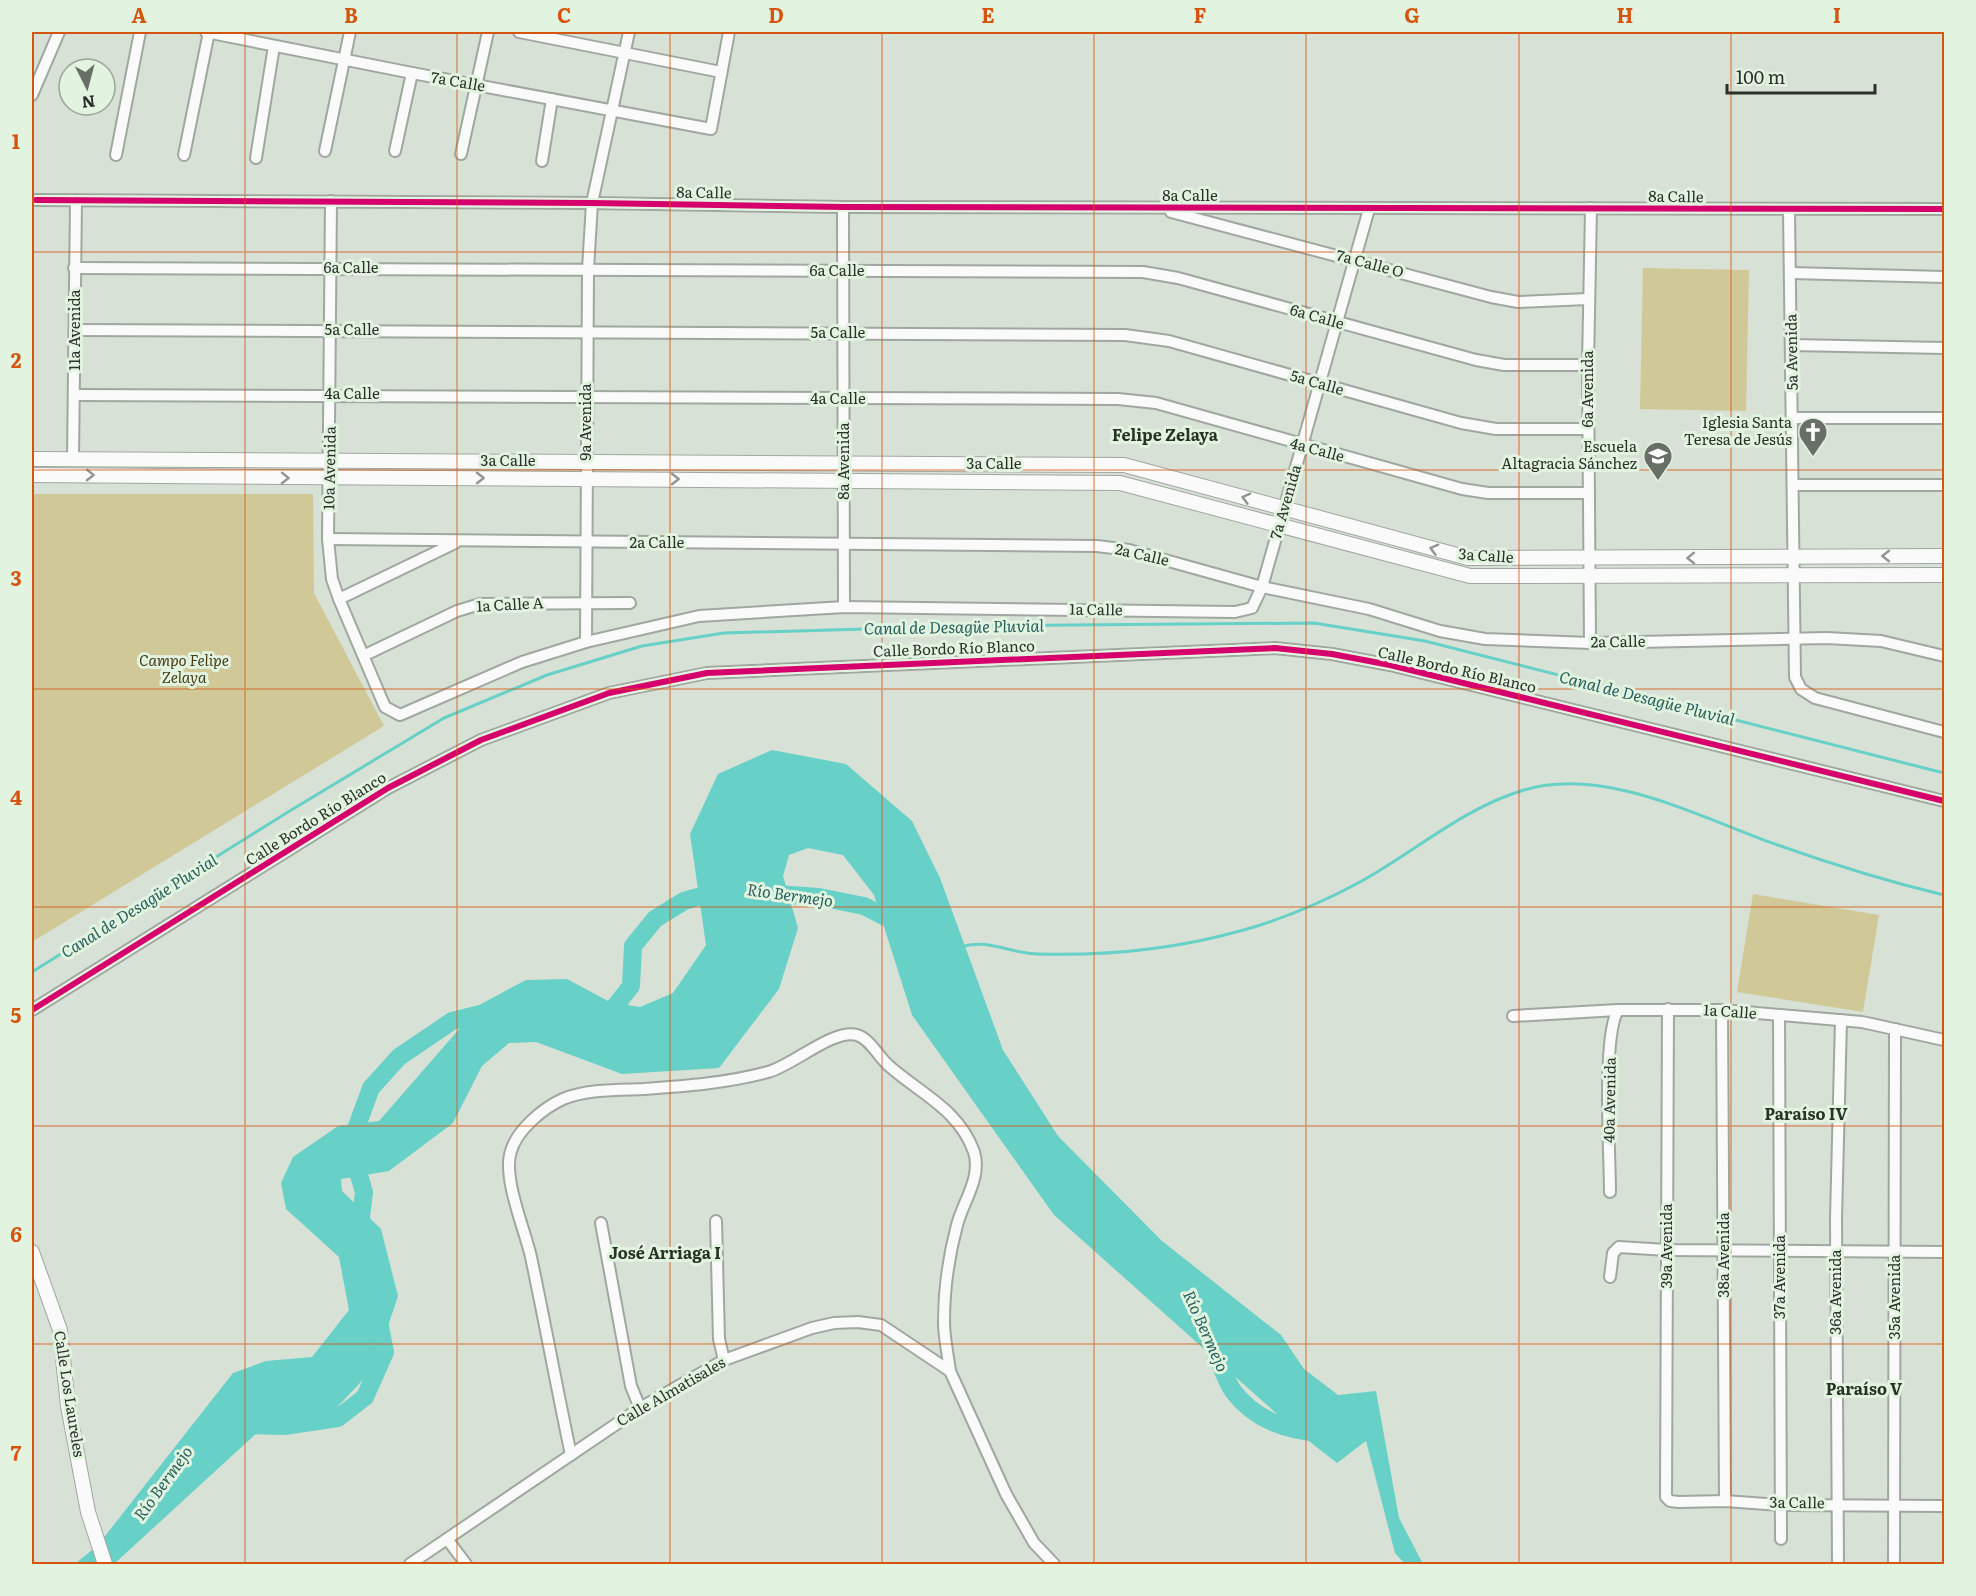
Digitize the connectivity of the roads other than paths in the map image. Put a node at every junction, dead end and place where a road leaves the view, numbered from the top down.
1 (59, 32) edge
2 (141, 32) edge
3 (208, 32) edge
4 (350, 32) edge
5 (489, 32) edge
6 (519, 32) edge
7 (629, 32) edge
8 (729, 32) edge
9 (274, 46) junction
10 (625, 52) junction
11 (344, 59) junction
12 (721, 72) junction
13 (412, 73) junction
14 (477, 85) junction
15 (32, 95) edge
16 (552, 99) junction
17 (612, 110) junction
18 (325, 151) dead end
19 (395, 151) dead end
20 (461, 154) dead end
21 (116, 155) dead end
22 (184, 155) dead end
23 (256, 158) dead end
24 (542, 161) dead end
25 (36, 200) dead end
26 (76, 200) junction
27 (331, 201) junction
28 (592, 203) junction
29 (843, 207) junction
30 (1154, 208) junction
31 (1369, 208) junction
32 (1591, 208) junction
33 (1944, 209) edge
34 (1789, 211) junction
35 (1354, 259) junction
36 (74, 268) junction
37 (332, 268) junction
38 (588, 269) junction
39 (844, 271) junction
40 (1791, 273) junction
41 (1944, 277) edge
42 (1588, 299) junction
43 (1336, 323) junction
44 (75, 330) junction
45 (332, 330) junction
46 (587, 331) junction
47 (843, 333) junction
48 (1792, 345) junction
49 (1944, 348) edge
50 (1588, 365) junction
51 (1320, 384) junction
52 (74, 394) junction
53 (331, 394) junction
54 (586, 396) junction
55 (843, 400) junction
56 (1794, 418) junction
57 (1944, 418) edge
58 (1588, 429) junction
59 (1302, 446) junction
60 (32, 459) edge
61 (73, 459) junction
62 (330, 461) junction
63 (586, 461) junction
64 (843, 463) junction
65 (32, 475) edge
66 (330, 478) junction
67 (587, 478) junction
68 (844, 480) junction
69 (1794, 485) junction
70 (1944, 485) edge
71 (1589, 493) junction
72 (1284, 508) junction
73 (1278, 524) junction
74 (328, 539) junction
75 (458, 542) junction
76 (586, 543) junction
77 (844, 544) junction
78 (1794, 556) junction
79 (1944, 556) edge
80 (1590, 559) junction
81 (1944, 575) edge
82 (1794, 576) junction
83 (1590, 577) junction
84 (1262, 587) junction
85 (339, 599) junction
86 (587, 602) junction
87 (630, 603) dead end
88 (844, 607) junction
89 (1795, 638) junction
90 (586, 642) junction
91 (1590, 643) junction
92 (365, 656) junction
93 (1944, 656) edge
94 (1944, 732) edge
95 (1944, 801) edge
96 (32, 1010) edge
97 (1618, 1010) junction
98 (1668, 1010) junction
99 (1722, 1010) junction
100 (1513, 1016) dead end
101 (1779, 1016) junction
102 (1841, 1020) junction
103 (1895, 1029) junction
104 (1944, 1040) edge
105 (1610, 1192) dead end
106 (716, 1221) dead end
107 (601, 1224) dead end
108 (1667, 1250) junction
109 (1724, 1250) junction
110 (1780, 1250) junction
111 (1836, 1251) junction
112 (32, 1252) edge
113 (1895, 1252) junction
114 (1944, 1252) edge
115 (1610, 1277) dead end
116 (724, 1360) junction
117 (950, 1371) junction
118 (640, 1408) junction
119 (571, 1455) junction
120 (1666, 1483) joint
121 (1725, 1501) junction
122 (1837, 1504) junction
123 (1781, 1505) junction
124 (1894, 1506) junction
125 (1944, 1506) edge
126 (447, 1539) junction
127 (1782, 1539) dead end
128 (105, 1564) edge
129 (410, 1564) edge
130 (466, 1564) edge
131 (1054, 1564) edge
132 (1838, 1564) edge
133 (1894, 1564) edge

1 - 15 street
2 - 21 street
3 - 9 street, 7a Calle
3 - 22 street
4 - 11 street
5 - 14 street
6 - 10 street
7 - 10 street, 9a Avenida
8 - 12 street
9 - 11 street, 7a Calle
9 - 23 street
10 - 12 street
10 - 17 street, 9a Avenida
11 - 13 street, 7a Calle
11 - 18 street
12 - 17 street, 7a Calle
13 - 14 street, 7a Calle
13 - 19 street
14 - 16 street, 7a Calle
14 - 20 street
16 - 17 street, 7a Calle
16 - 24 street
17 - 28 street, 9a Avenida
25 - 26 street, 8a Calle
26 - 27 street, 8a Calle
26 - 36 street, 11a Avenida
27 - 28 street, 8a Calle
27 - 37 street, 10a Avenida
28 - 29 street, 8a Calle
28 - 38 street, 9a Avenida
29 - 30 street, 8a Calle
29 - 39 street, 8a Avenida
30 - 31 street, 8a Calle
30 - 35 street, 7a Calle O
31 - 32 street, 8a Calle
31 - 35 street, 7a Avenida
32 - 34 street, 8a Calle
32 - 42 street, 6a Avenida
33 - 34 street, 8a Calle
34 - 40 street, 5a Avenida
35 - 42 street, 7a Calle O
35 - 43 street, 7a Avenida
36 - 37 street, 6a Calle
36 - 44 street, 11a Avenida
37 - 38 street, 6a Calle
37 - 45 street, 10a Avenida
38 - 39 street, 6a Calle
38 - 46 street, 9a Avenida
39 - 43 street, 6a Calle
39 - 47 street, 8a Avenida
40 - 41 street
40 - 48 street, 5a Avenida
42 - 50 street, 6a Avenida
43 - 50 street, 6a Calle
43 - 51 street, 7a Avenida
44 - 45 street, 5a Calle
44 - 52 street, 11a Avenida
45 - 46 street, 5a Calle
45 - 53 street, 10a Avenida
46 - 47 street, 5a Calle
46 - 54 street, 9a Avenida
47 - 51 street, 5a Calle
47 - 55 street, 8a Avenida
48 - 49 street
48 - 56 street, 5a Avenida
50 - 58 street, 6a Avenida
51 - 58 street, 5a Calle
51 - 59 street, 7a Avenida
52 - 53 street, 4a Calle
52 - 61 street, 11a Avenida
53 - 54 street, 4a Calle
53 - 62 street, 10a Avenida
54 - 55 street, 4a Calle
54 - 63 street, 9a Avenida
55 - 59 street, 4a Calle
55 - 64 street, 8a Avenida
56 - 57 street
56 - 69 street, 5a Avenida
58 - 71 street, 6a Avenida
59 - 71 street, 4a Calle
59 - 72 street, 7a Avenida
60 - 61 street, 3a Calle
61 - 62 street, 3a Calle
62 - 63 street, 3a Calle
62 - 66 street, 10a Avenida
63 - 64 street, 3a Calle
63 - 67 street, 9a Avenida
64 - 68 street, 8a Avenida
72 -> 64 street, 3a Calle
65 -> 66 street, 3a Calle
66 -> 67 street, 3a Calle
66 - 74 street, 10a Avenida
67 -> 68 street, 3a Calle
67 - 76 street, 9a Avenida
68 - 73 street, 3a Calle
68 - 77 street, 8a Avenida
69 - 70 street
69 - 78 street, 5a Avenida
71 - 80 street, 6a Avenida
72 - 73 street, 7a Avenida
80 -> 72 street, 3a Calle
73 - 83 street, 3a Calle
73 - 84 street, 7a Avenida
74 - 75 street, 2a Calle
74 - 85 street, 10a Avenida
75 - 76 street, 2a Calle
75 - 85 street
76 - 77 street, 2a Calle
76 - 86 street, 9a Avenida
77 - 84 street, 2a Calle
77 - 88 street, 8a Avenida
79 -> 78 street, 3a Calle
78 -> 80 street, 3a Calle
78 - 82 street, 5a Avenida
80 - 83 street, 6a Avenida
81 - 82 street, 3a Calle
82 - 83 street, 3a Calle
82 - 89 street, 5a Avenida
83 - 91 street, 6a Avenida
84 - 88 street, 1a Calle
84 - 91 street, 2a Calle
85 - 92 street, 10a Avenida
86 - 87 street, 1a Calle A
86 - 90 street, 9a Avenida
86 - 92 street, 1a Calle A
88 - 90 street
89 - 91 street, 2a Calle
89 - 93 street, 2a Calle
89 - 94 street
90 - 92 street, 10a Avenida
95 - 96 street, Calle Bordo Río Blanco
97 - 98 street, 1a Calle
97 - 100 street, 1a Calle
97 - 105 street, 40a Avenida
98 - 99 street, 1a Calle
98 - 108 street, 39a Avenida
99 - 101 street, 1a Calle
99 - 109 street, 38a Avenida
101 - 102 street, 1a Calle
101 - 110 street, 37a Avenida
102 - 103 street, 1a Calle
102 - 111 street, 36a Avenida
103 - 104 street, 1a Calle
103 - 113 street, 35a Avenida
106 - 116 street
107 - 118 street
108 - 109 street
108 - 115 street
108 - 120 street, 39a Avenida
109 - 110 street
109 - 121 street, 38a Avenida
110 - 111 street
110 - 123 street, 37a Avenida
111 - 113 street
111 - 122 street, 36a Avenida
112 - 128 street, Calle Los Laureles
113 - 114 street
113 - 124 street, 35a Avenida
116 - 117 street, Calle Almatisales
116 - 118 street, Calle Almatisales
117 - 119 street
117 - 131 street
118 - 119 street, Calle Almatisales
119 - 126 street, Calle Almatisales
120 - 121 street, 3a Calle
121 - 123 street, 3a Calle
122 - 123 street, 3a Calle
122 - 124 street, 3a Calle
122 - 132 street, 36a Avenida
123 - 127 street, 37a Avenida
124 - 125 street, 3a Calle
124 - 133 street, 35a Avenida
126 - 129 street, Calle Almatisales
126 - 130 street

